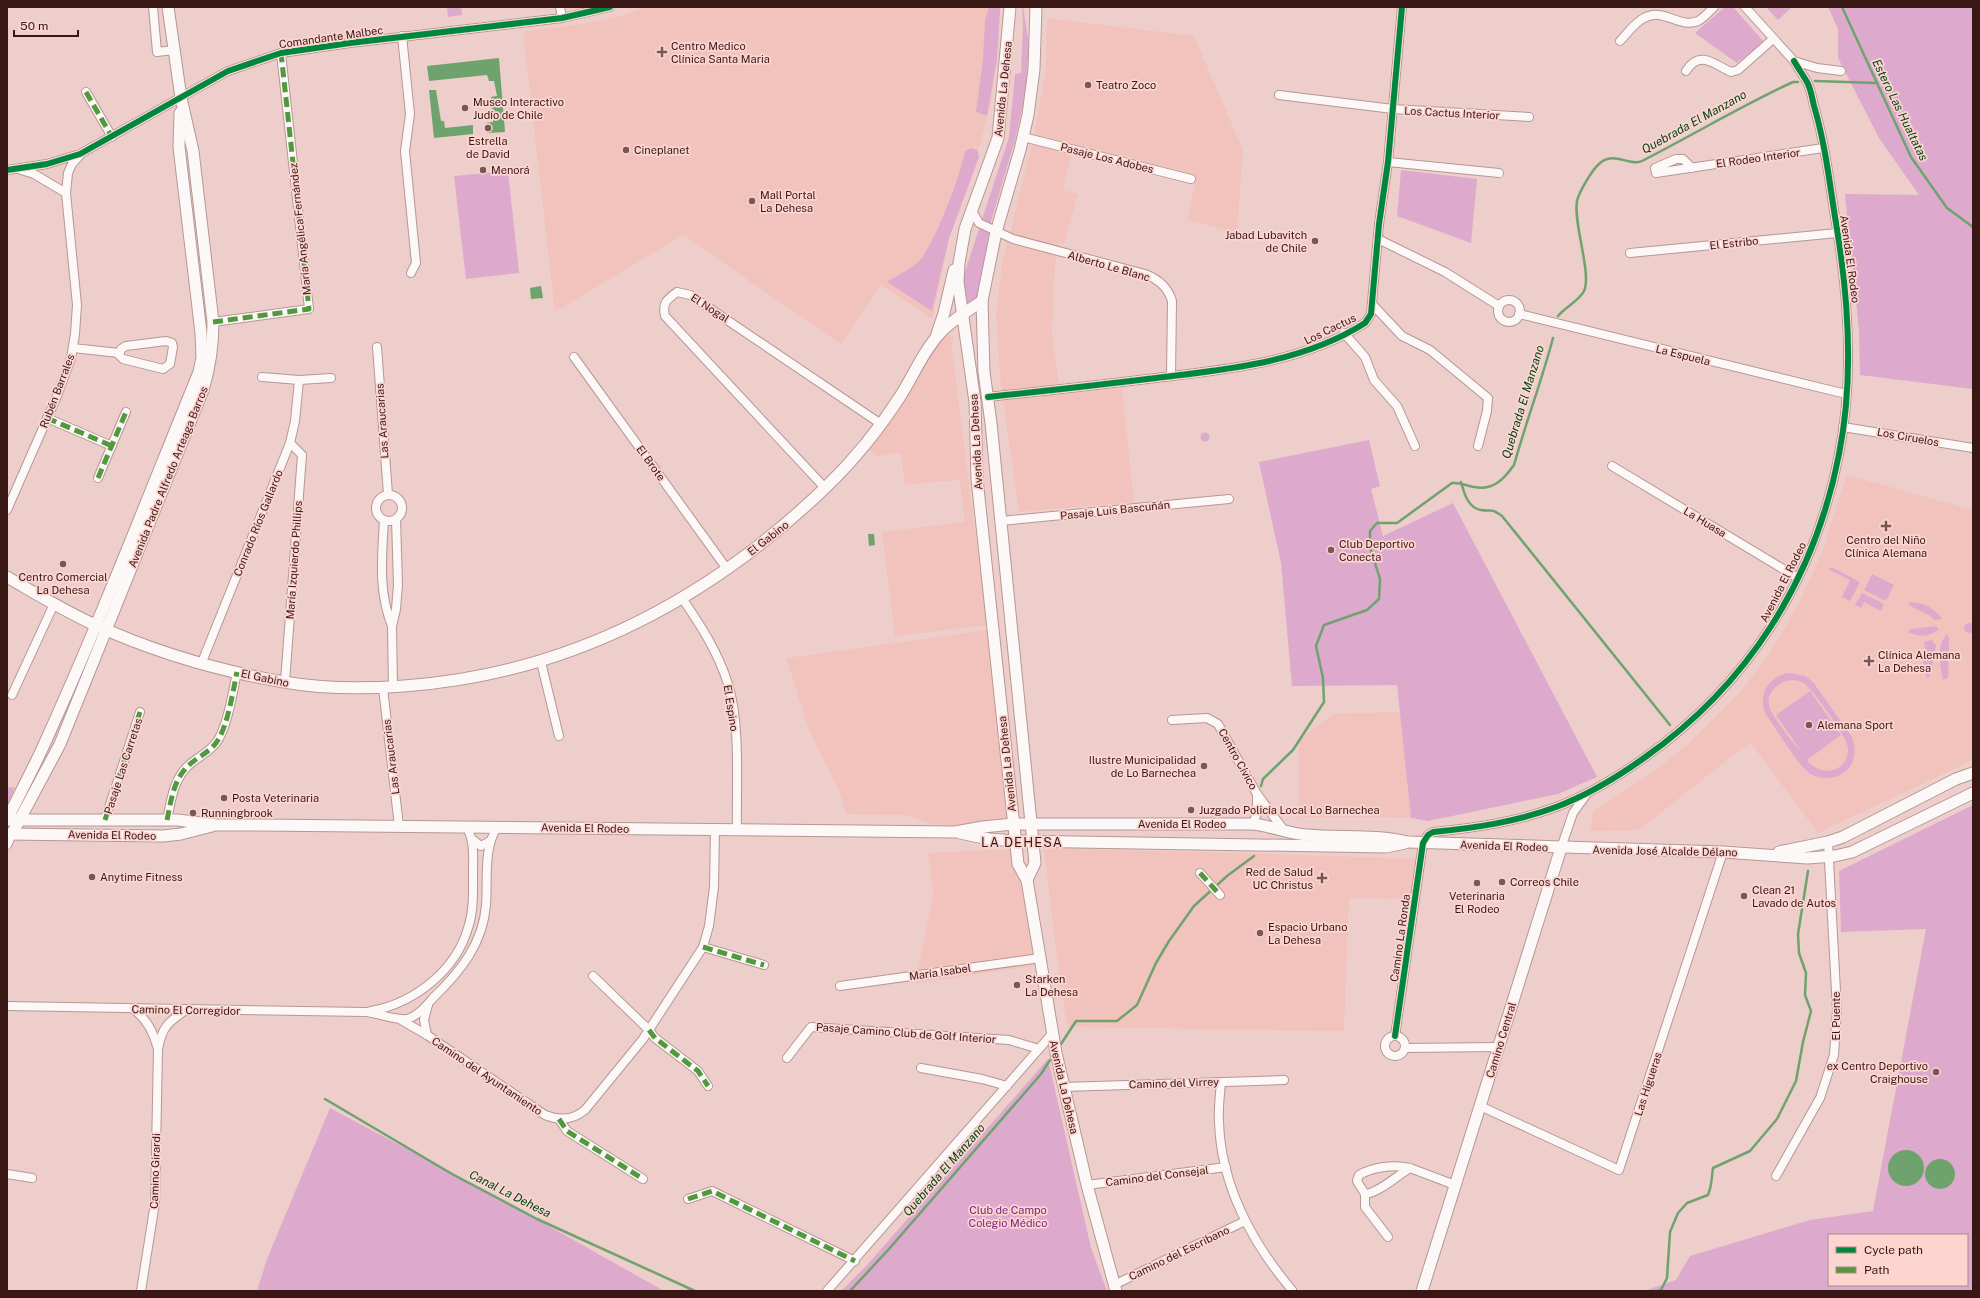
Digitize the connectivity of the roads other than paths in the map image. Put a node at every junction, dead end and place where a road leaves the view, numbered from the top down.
1 (153, 7) edge
2 (168, 7) edge
3 (560, 7) edge
4 (610, 7) edge
5 (1010, 7) edge
6 (1036, 7) edge
7 (1402, 7) edge
8 (1714, 7) edge
9 (1745, 7) edge
10 (562, 18) junction
11 (402, 36) junction
12 (1773, 40) junction
13 (1620, 41) dead end
14 (174, 50) junction
15 (281, 53) junction
16 (1794, 61) junction
17 (1686, 71) dead end
18 (1841, 71) dead end
19 (86, 92) dead end
20 (1279, 95) dead end
21 (181, 98) junction
22 (1393, 109) junction
23 (1529, 117) dead end
24 (112, 137) junction
25 (1023, 137) junction
26 (1823, 148) junction
27 (80, 154) junction
28 (1388, 162) junction
29 (1692, 168) dead end
30 (19, 169) junction
31 (7, 170) edge
32 (1499, 173) dead end
33 (1191, 179) dead end
34 (66, 194) junction
35 (972, 210) junction
36 (996, 232) junction
37 (1837, 233) junction
38 (963, 238) junction
39 (1378, 239) junction
40 (1630, 253) dead end
41 (411, 273) dead end
42 (982, 301) junction
43 (1372, 304) junction
44 (1499, 306) junction
45 (1520, 314) junction
46 (962, 315) junction
47 (213, 322) junction
48 (1344, 333) junction
49 (934, 340) junction
50 (377, 347) dead end
51 (73, 348) junction
52 (119, 353) junction
53 (574, 357) dead end
54 (1170, 376) junction
55 (262, 377) dead end
56 (331, 378) dead end
57 (299, 380) junction
58 (1846, 394) junction
59 (988, 397) junction
60 (126, 412) dead end
61 (47, 418) junction
62 (881, 424) junction
63 (1843, 427) junction
64 (290, 443) junction
65 (112, 446) junction
66 (1415, 446) dead end
67 (1478, 446) dead end
68 (1973, 448) edge
69 (1612, 466) dead end
70 (98, 478) dead end
71 (825, 488) junction
72 (388, 494) junction
73 (1229, 500) dead end
74 (7, 510) edge
75 (384, 520) junction
76 (396, 520) junction
77 (1001, 521) junction
78 (727, 569) junction
79 (7, 577) edge
80 (1798, 578) junction
81 (682, 598) junction
82 (54, 604) junction
83 (96, 625) junction
84 (392, 626) junction
85 (107, 630) junction
86 (202, 662) junction
87 (541, 662) junction
88 (237, 672) junction
89 (285, 682) junction
90 (388, 687) junction
91 (12, 695) dead end
92 (140, 712) dead end
93 (1172, 720) dead end
94 (559, 736) dead end
95 (1973, 773) edge
96 (1588, 793) junction
97 (1973, 793) edge
98 (1257, 794) junction
99 (1554, 808) junction
100 (10, 820) edge
101 (105, 820) junction
102 (167, 820) junction
103 (1570, 820) junction
104 (1013, 824) junction
105 (1032, 824) junction
106 (1126, 824) junction
107 (1253, 824) junction
108 (216, 825) junction
109 (399, 826) junction
110 (466, 826) junction
111 (497, 827) junction
112 (715, 829) junction
113 (1283, 829) junction
114 (737, 830) junction
115 (955, 832) junction
116 (9, 834) edge
117 (472, 840) junction
118 (490, 841) junction
119 (1015, 841) junction
120 (1033, 841) junction
121 (1408, 842) junction
122 (1828, 842) junction
123 (1120, 843) junction
124 (1424, 843) junction
125 (7, 845) edge
126 (1561, 848) junction
127 (1723, 852) junction
128 (1769, 854) junction
129 (1829, 857) junction
130 (1200, 873) dead end
131 (1027, 880) junction
132 (1216, 890) dead end
133 (704, 947) junction
134 (1040, 958) junction
135 (764, 965) dead end
136 (593, 976) dead end
137 (840, 986) dead end
138 (429, 1003) junction
139 (7, 1006) edge
140 (133, 1009) junction
141 (186, 1010) junction
142 (366, 1012) junction
143 (401, 1020) junction
144 (649, 1030) junction
145 (1052, 1034) junction
146 (427, 1035) junction
147 (1395, 1036) junction
148 (1498, 1047) junction
149 (1405, 1048) junction
150 (158, 1049) junction
151 (1039, 1049) junction
152 (787, 1058) dead end
153 (921, 1068) dead end
154 (1284, 1080) dead end
155 (1220, 1082) junction
156 (708, 1086) dead end
157 (1007, 1086) junction
158 (1064, 1087) junction
159 (1480, 1106) junction
160 (559, 1119) junction
161 (1226, 1167) junction
162 (1410, 1168) junction
163 (7, 1174) edge
164 (1776, 1176) dead end
165 (32, 1178) dead end
166 (642, 1179) dead end
167 (1087, 1184) junction
168 (1455, 1185) junction
169 (1366, 1194) junction
170 (688, 1199) dead end
171 (1245, 1221) junction
172 (1388, 1236) dead end
173 (856, 1260) junction
174 (1115, 1288) edge
175 (141, 1291) edge
176 (827, 1291) edge
177 (1291, 1291) edge
178 (1422, 1291) edge

1 - 14 street
2 - 14 main road, Avenida Padre Alfredo Arteaga Barros
3 - 10 street
4 - 10 street, Comandante Malbec
5 - 35 main road, Avenida La Dehesa
6 - 25 main road, Avenida La Dehesa
7 - 22 street, Los Cactus
8 - 13 street
9 - 12 street, Avenida El Rodeo
10 - 11 street, Comandante Malbec
11 - 15 street, Comandante Malbec
11 - 41 street
12 - 16 street, Avenida El Rodeo
12 - 17 street
14 - 21 main road, Avenida Padre Alfredo Arteaga Barros
15 - 21 street, Comandante Malbec
15 - 47 street, María Angélica Fernández
16 - 18 street
16 - 26 street, Avenida El Rodeo
19 - 24 street
20 - 22 street, Los Cactus Interior
21 - 24 street, Comandante Malbec
21 - 47 main road, Avenida Padre Alfredo Arteaga Barros
21 - 83 main road, Avenida Padre Alfredo Arteaga Barros
22 - 23 street, Los Cactus Interior
22 - 28 street, Los Cactus
24 - 27 street, Comandante Malbec
25 - 33 street, Pasaje Los Adobes
25 - 36 main road, Avenida La Dehesa
26 - 29 street, El Rodeo Interior
26 - 37 street, Avenida El Rodeo
27 - 30 street, Comandante Malbec
27 - 34 street, Rubén Barrales
28 - 32 street
28 - 39 street, Los Cactus
30 - 31 street, Comandante Malbec
30 - 34 street
34 - 51 street, Rubén Barrales
35 - 36 street, Alberto Le Blanc
35 - 38 main road, Avenida La Dehesa
36 - 42 main road, Avenida La Dehesa
36 - 54 street, Alberto Le Blanc
37 - 40 street, El Estribo
37 - 58 street, Avenida El Rodeo
38 - 46 main road, Avenida La Dehesa
38 - 49 main road, El Gabino
39 - 43 street, Los Cactus
39 - 44 street
42 - 46 main road, El Gabino
42 - 59 main road, Avenida La Dehesa
43 - 48 street, Los Cactus
43 - 67 street
44 - 45 street
44 - 45 street
45 - 58 street, La Espuela
46 - 49 main road, El Gabino
46 - 104 main road, Avenida La Dehesa
47 - 85 main road, Avenida Padre Alfredo Arteaga Barros
48 - 54 street, Los Cactus
48 - 66 street
49 - 62 main road, El Gabino
50 - 72 street, Las Araucarias
51 - 52 street
51 - 61 street, Rubén Barrales
52 - 52 street
53 - 78 street, El Brote
54 - 59 street, Los Cactus
55 - 57 street
56 - 57 street
57 - 64 street, Conrado Ríos Gallardo
58 - 63 street, Avenida El Rodeo
59 - 77 main road, Avenida La Dehesa
60 - 65 street
61 - 65 street
61 - 74 street, Rubén Barrales
62 - 71 main road, El Gabino
62 - 71 street, El Nogal
63 - 68 street, Los Ciruelos
63 - 80 street, Avenida El Rodeo
64 - 86 street, Conrado Ríos Gallardo
64 - 89 street, María Izquierdo Phillips
65 - 70 street
69 - 80 street, La Huasa
71 - 78 main road, El Gabino
72 - 75 street, Las Araucarias
72 - 76 street, Las Araucarias
73 - 77 street, Pasaje Luis Bascuñán
75 - 76 street
75 - 84 street, Las Araucarias
76 - 84 street, Las Araucarias
77 - 105 main road, Avenida La Dehesa
78 - 81 main road, El Gabino
79 - 82 main road, El Gabino
80 - 96 street, Avenida El Rodeo
81 - 87 main road, El Gabino
81 - 114 street, El Espino
82 - 83 main road, El Gabino
82 - 91 street
83 - 85 main road, El Gabino
83 - 100 main road, Avenida Padre Alfredo Arteaga Barros
84 - 90 street, Las Araucarias
85 - 86 main road, El Gabino
85 - 100 main road, Avenida Padre Alfredo Arteaga Barros
86 - 88 main road, El Gabino
87 - 90 main road, El Gabino
87 - 94 street
88 - 89 main road, El Gabino
88 - 102 street
89 - 90 main road, El Gabino
90 - 109 street, Las Araucarias
92 - 101 street, Pasaje Las Carretas
93 - 98 street, Centro Cívico
95 - 122 main road, Avenida José Alcalde Délano
96 - 99 street, Avenida El Rodeo
96 - 103 street, Camino Central
97 - 129 main road, Avenida José Alcalde Délano
98 - 107 street, Centro Cívico
98 - 113 street, Centro Cívico
99 - 103 street
99 - 124 street, Avenida El Rodeo
100 - 101 main road, Avenida El Rodeo
100 - 116 main road, Avenida Padre Alfredo Arteaga Barros
101 - 102 main road, Avenida El Rodeo
102 - 108 main road, Avenida El Rodeo
103 - 126 street, Camino Central
104 - 105 main road, Avenida El Rodeo
104 - 115 main road, Avenida El Rodeo
104 - 119 main road, Avenida La Dehesa
105 - 106 main road, Avenida El Rodeo
105 - 120 main road, Avenida La Dehesa
106 - 107 main road, Avenida El Rodeo
106 - 123 main road
107 - 113 main road, Avenida El Rodeo
108 - 109 main road, Avenida El Rodeo
108 - 116 main road, Avenida El Rodeo
109 - 110 main road, Avenida El Rodeo
110 - 111 main road, Avenida El Rodeo
110 - 117 street, Camino El Corregidor
111 - 112 main road, Avenida El Rodeo
111 - 118 street
112 - 114 main road, Avenida El Rodeo
112 - 133 street
113 - 121 main road, Avenida El Rodeo
114 - 115 main road, Avenida El Rodeo
115 - 119 main road, Avenida El Rodeo
116 - 125 street
117 - 118 street
117 - 142 street, Camino El Corregidor
118 - 138 street
119 - 120 main road, Avenida El Rodeo
119 - 131 main road, Avenida La Dehesa
120 - 123 main road, Avenida El Rodeo
120 - 131 main road, Avenida La Dehesa
121 - 123 main road, Avenida El Rodeo
121 - 124 main road, Avenida El Rodeo
122 - 128 main road, Avenida José Alcalde Délano
122 - 129 street, El Puente
124 - 126 main road, Avenida El Rodeo
124 - 147 street, Camino La Ronda
126 - 127 main road, Avenida José Alcalde Délano
126 - 148 main road, Camino Central
127 - 128 main road, Avenida José Alcalde Délano
127 - 159 street, Las Higueras
128 - 129 main road, Avenida José Alcalde Délano
129 - 164 street, El Puente
130 - 132 street
131 - 134 main road, Avenida La Dehesa
133 - 135 street
133 - 144 street
134 - 137 street, María Isabel
134 - 145 main road, Avenida La Dehesa
136 - 144 street
138 - 143 street
138 - 146 street, Camino del Ayuntamiento
139 - 140 street, Camino El Corregidor
140 - 141 street, Camino El Corregidor
140 - 150 street, Camino Girardi
141 - 142 street, Camino El Corregidor
141 - 150 street, Camino Girardi
142 - 143 street, Camino El Corregidor
143 - 146 street, Camino del Ayuntamiento
144 - 156 street
144 - 160 street
145 - 151 street
145 - 158 main road, Avenida La Dehesa
146 - 160 street, Camino del Ayuntamiento
147 - 149 street
147 - 149 street, Camino La Ronda
148 - 149 street, Camino La Ronda
148 - 159 main road, Camino Central
150 - 175 street, Camino Girardi
151 - 152 street, Pasaje Camino Club de Golf Interior
151 - 157 street
153 - 157 street
154 - 155 street, Camino del Virrey
155 - 158 street, Camino del Virrey
155 - 161 street
157 - 173 street
158 - 167 main road, Avenida La Dehesa
159 - 168 main road, Camino Central
160 - 166 street
161 - 167 street, Camino del Consejal
161 - 171 street
162 - 168 street
162 - 169 street
162 - 169 street
163 - 165 street
167 - 174 main road, Avenida La Dehesa
168 - 178 main road, Camino Central
169 - 172 street
170 - 173 street
171 - 174 street, Camino del Escribano
171 - 177 street
173 - 176 street

